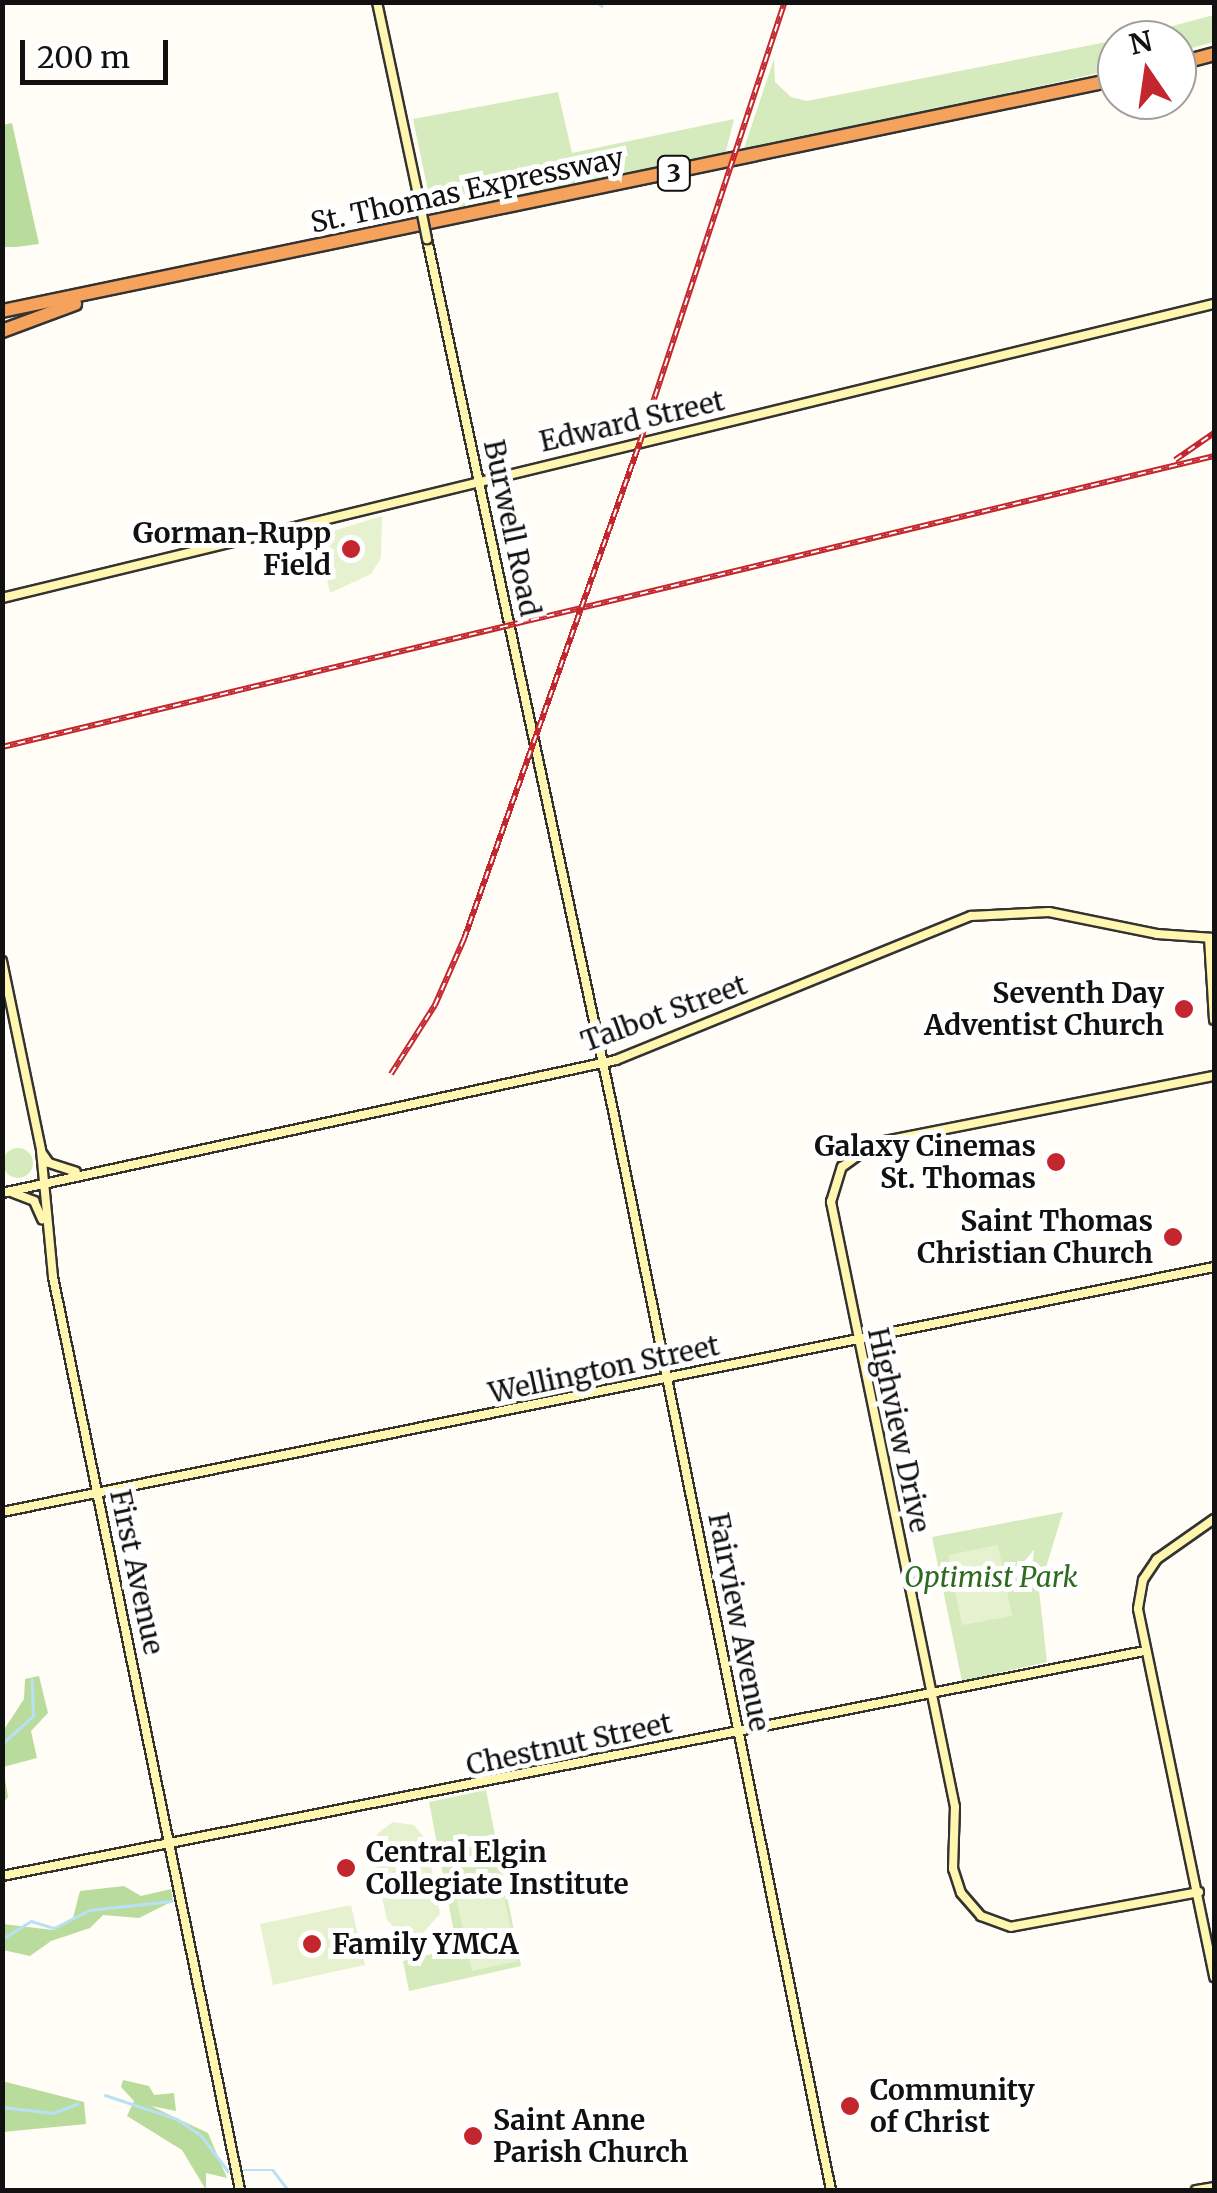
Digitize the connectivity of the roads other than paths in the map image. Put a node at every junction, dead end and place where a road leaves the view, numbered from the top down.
1 (377, 2) edge
2 (1097, 83) edge
3 (230, 264) junction
4 (1214, 304) edge
5 (2, 308) edge
6 (2, 331) edge
7 (479, 480) junction
8 (2, 598) edge
9 (1212, 938) edge
10 (2, 961) edge
11 (1214, 1020) edge
12 (604, 1063) junction
13 (1214, 1076) edge
14 (40, 1150) junction
15 (85, 1174) junction
16 (43, 1182) junction
17 (5, 1192) edge
18 (46, 1228) junction
19 (1214, 1267) edge
20 (858, 1340) junction
21 (668, 1378) junction
22 (97, 1492) junction
23 (2, 1512) edge
24 (1214, 1519) edge
25 (1145, 1651) junction
26 (932, 1695) junction
27 (738, 1733) junction
28 (169, 1842) junction
29 (2, 1876) edge
30 (1198, 1892) junction
31 (1214, 1977) edge
32 (1214, 2187) edge
33 (240, 2190) edge
34 (832, 2190) edge
35 (1196, 2190) edge

1 - 7 street, Burwell Road, bridge
2 - 3 highway, St. Thomas Expressway / 3
3 - 5 highway, St. Thomas Expressway / 3
3 - 6 highway
4 - 7 street, Edward Street
7 - 8 street, Edward Street
7 - 12 street, Burwell Road
9 - 11 street
9 - 12 street, Talbot Street
10 - 14 street, First Avenue
12 - 15 street, Talbot Street
12 - 21 street, Fairview Avenue
13 - 20 street, Highview Drive
14 - 15 street
14 - 16 street, First Avenue
15 - 16 street, Talbot Street
16 - 17 street, Talbot Street
16 - 18 street, First Avenue
17 - 18 street
18 - 22 street, First Avenue
19 - 20 street, Wellington Street
20 - 21 street, Wellington Street
20 - 26 street, Highview Drive
21 - 22 street, Wellington Street
21 - 27 street, Fairview Avenue
22 - 23 street, Wellington Street
22 - 28 street, First Avenue
24 - 25 street
25 - 26 street, Chestnut Street
25 - 30 street
26 - 27 street, Chestnut Street
26 - 30 street, Highview Drive
27 - 28 street, Chestnut Street
27 - 34 street, Fairview Avenue
28 - 29 street, Chestnut Street
28 - 33 street, First Avenue
30 - 31 street
32 - 35 street

